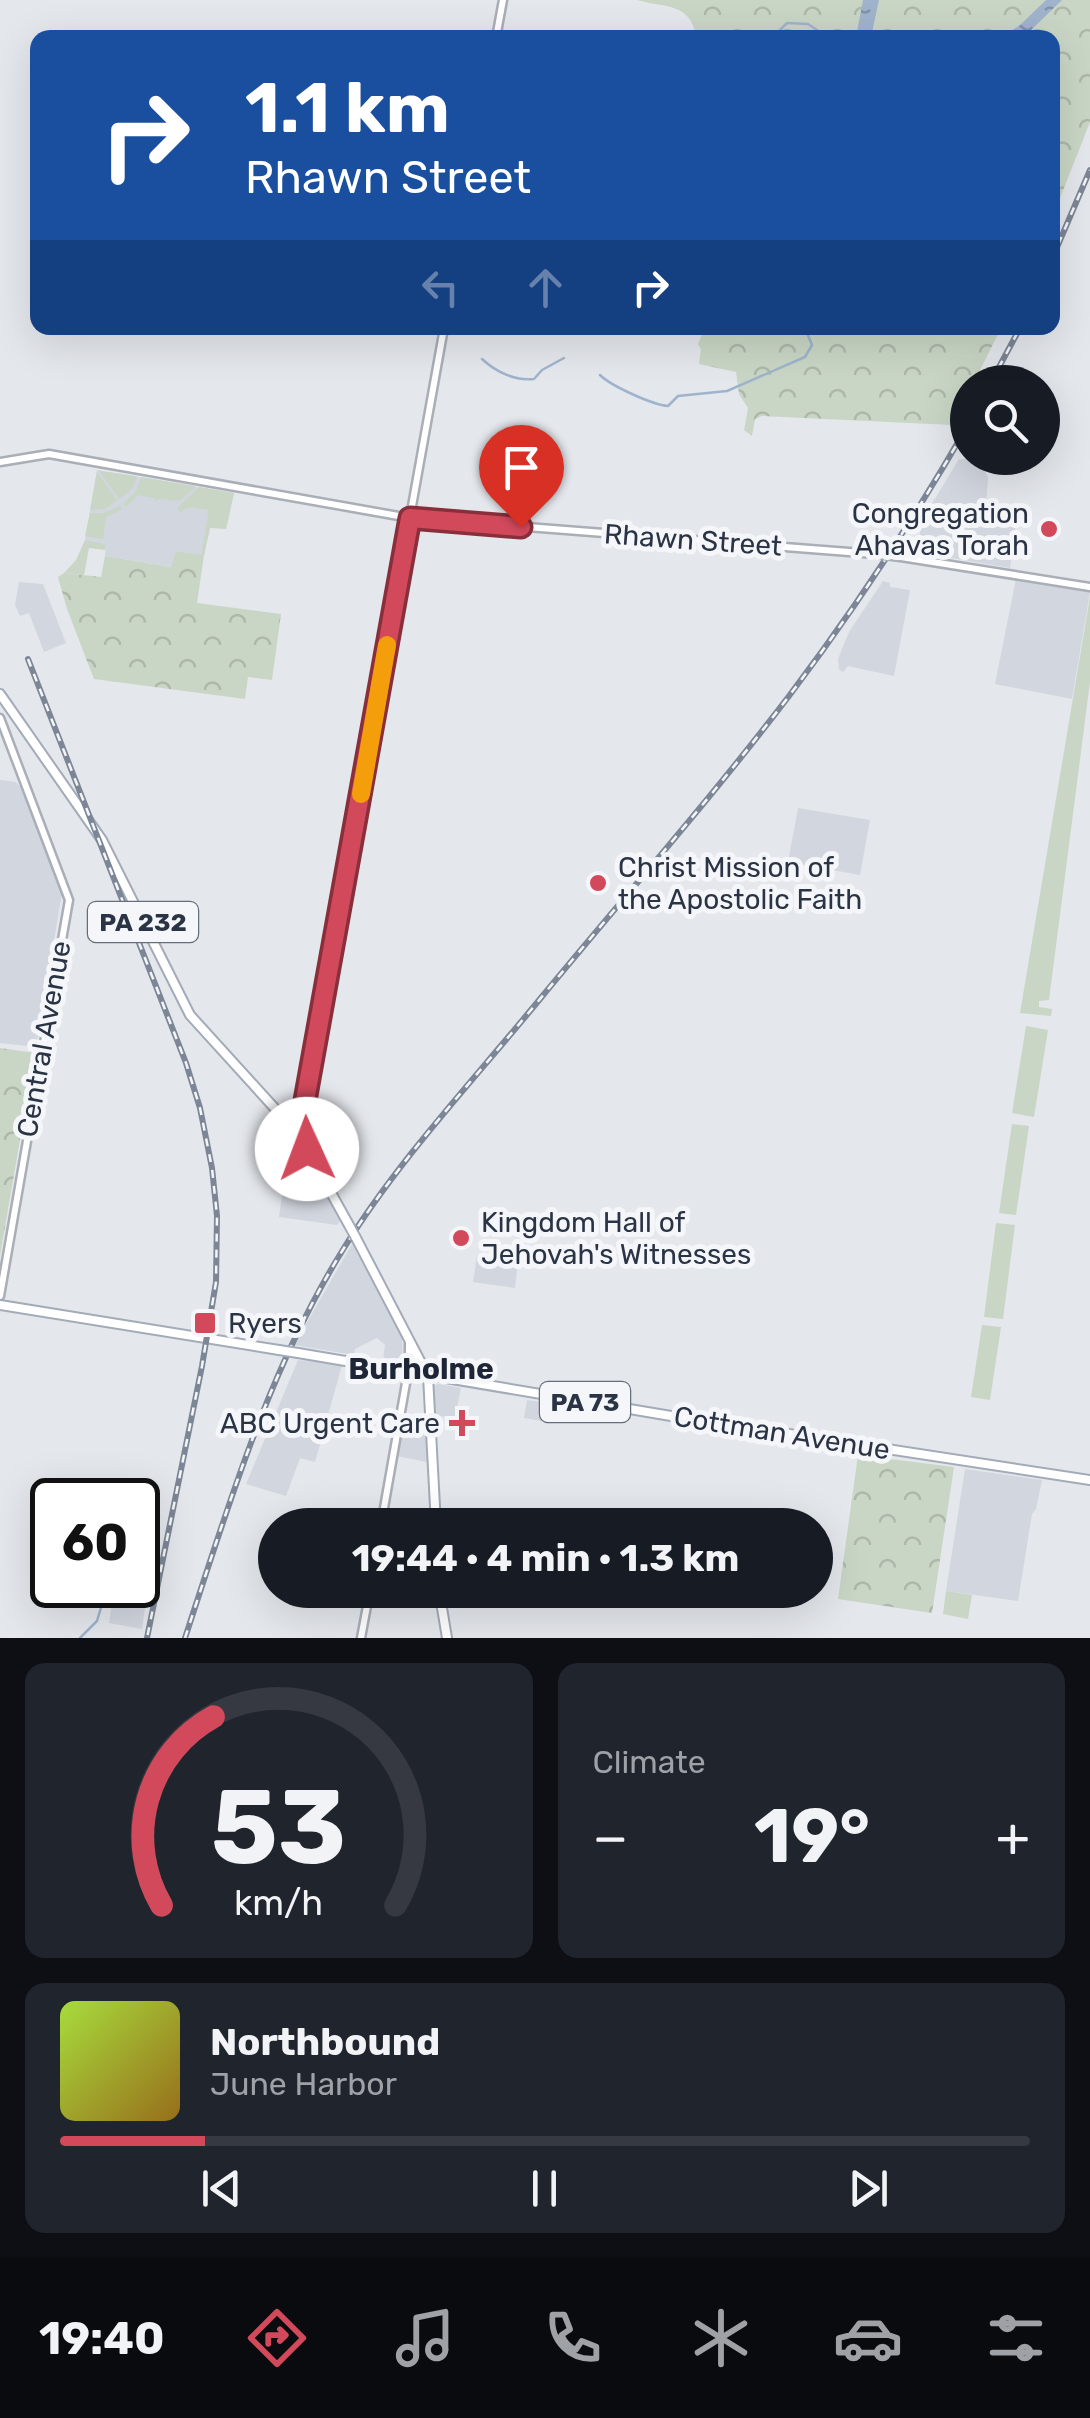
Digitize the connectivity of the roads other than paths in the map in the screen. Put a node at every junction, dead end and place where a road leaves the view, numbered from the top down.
1 (502, 0) edge
2 (497, 30) edge
3 (443, 335) edge
4 (0, 462) edge
5 (410, 518) junction
6 (1090, 587) edge
7 (1, 697) edge
8 (0, 718) edge
9 (299, 1134) junction
10 (0, 1296) edge
11 (0, 1306) edge
12 (409, 1336) junction
13 (408, 1372) junction
14 (428, 1376) junction
15 (1090, 1480) edge
16 (384, 1508) edge
17 (435, 1508) edge
18 (367, 1608) edge
19 (443, 1608) edge
20 (362, 1638) edge
21 (447, 1638) edge

1 - 2 main road
3 - 5 main road
4 - 5 main road, Rhawn Street
5 - 6 main road, Rhawn Street, bridge
5 - 9 main road
7 - 9 main road, PA 232
8 - 10 main road, Central Avenue
9 - 12 main road, PA 232, bridge
11 - 13 main road, Cottman Avenue / PA 73, bridge
12 - 13 main road
12 - 14 main road, PA 232
13 - 14 main road, Cottman Avenue / PA 73
13 - 16 main road
14 - 15 main road, Cottman Avenue / PA 73
14 - 17 main road, PA 232
18 - 20 main road
19 - 21 main road

